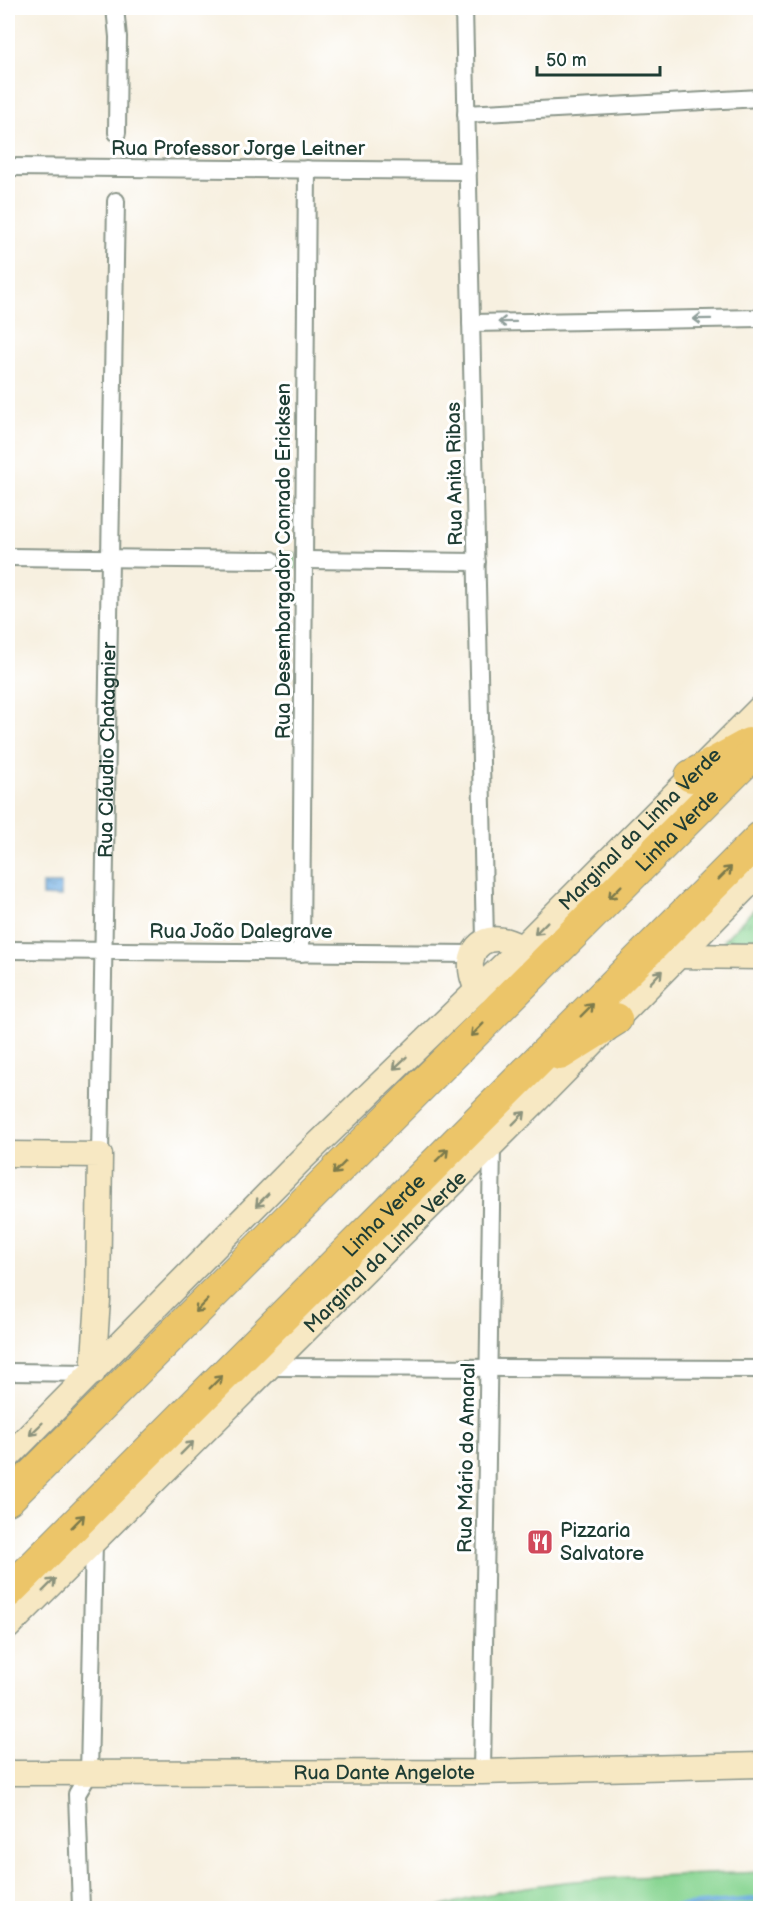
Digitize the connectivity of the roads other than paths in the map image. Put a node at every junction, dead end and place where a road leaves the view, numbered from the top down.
1 (115, 8) edge
2 (464, 8) edge
3 (760, 98) edge
4 (466, 114) junction
5 (117, 133) dead end
6 (8, 167) edge
7 (307, 169) junction
8 (468, 171) junction
9 (116, 201) dead end
10 (760, 318) edge
11 (471, 323) junction
12 (8, 557) edge
13 (110, 558) junction
14 (272, 560) dead end
15 (304, 560) junction
16 (477, 561) junction
17 (760, 708) edge
18 (760, 738) edge
19 (760, 747) edge
20 (691, 776) junction
21 (760, 838) edge
22 (760, 873) edge
23 (479, 947) junction
24 (521, 948) junction
25 (8, 950) edge
26 (104, 951) junction
27 (301, 953) junction
28 (676, 956) junction
29 (760, 957) edge
30 (477, 991) junction
31 (616, 1019) junction
32 (516, 1081) junction
33 (492, 1145) junction
34 (8, 1154) edge
35 (100, 1155) junction
36 (98, 1300) junction
37 (130, 1334) junction
38 (269, 1367) junction
39 (488, 1369) junction
40 (760, 1369) edge
41 (8, 1372) edge
42 (45, 1372) junction
43 (93, 1373) junction
44 (66, 1400) junction
45 (8, 1457) edge
46 (8, 1499) edge
47 (94, 1541) junction
48 (8, 1592) edge
49 (8, 1627) edge
50 (760, 1765) edge
51 (482, 1772) junction
52 (8, 1773) edge
53 (89, 1774) junction
54 (81, 1908) edge

1 - 5 street
2 - 4 street, Rua Anita Ribas
3 - 4 street
4 - 8 street, Rua Anita Ribas
6 - 7 street, Rua Professor Jorge Leitner
7 - 8 street, Rua Professor Jorge Leitner
7 - 15 street, Rua Desembargador Conrado Ericksen
8 - 11 street, Rua Anita Ribas
9 - 13 street, Rua Cláudio Chatagnier
10 -> 11 street
11 - 16 street, Rua Anita Ribas
12 - 13 street
13 - 14 street
13 - 26 street, Rua Cláudio Chatagnier
15 - 16 street
15 - 27 street, Rua Desembargador Conrado Ericksen
16 - 23 street, Rua Anita Ribas
17 - 20 main road, Marginal da Linha Verde
18 - 20 highway
19 -> 46 highway, Linha Verde
20 -> 24 main road, Marginal da Linha Verde
32 -> 21 highway, Linha Verde
22 - 28 main road, Marginal da Linha Verde
23 - 24 main road
23 - 27 street, Rua João Dalegrave
23 - 30 main road
24 - 30 main road, Marginal da Linha Verde
25 - 26 street, Rua João Dalegrave
26 - 27 street, Rua João Dalegrave
26 - 35 street, Rua Cláudio Chatagnier
28 - 29 main road
31 -> 28 main road, Marginal da Linha Verde
30 -> 37 main road, Marginal da Linha Verde
31 - 32 highway
33 -> 31 main road, Marginal da Linha Verde
48 -> 32 highway, Linha Verde
33 - 38 main road, Marginal da Linha Verde
33 - 39 street, Rua Mário do Amaral
34 - 35 main road
35 - 36 main road, Rua Cláudio Chatagnier
36 - 37 main road
36 - 43 main road, Rua Cláudio Chatagnier
37 - 43 main road, Marginal da Linha Verde
38 - 39 street
47 -> 38 main road, Marginal da Linha Verde
39 - 40 street
39 - 51 street, Rua Mário do Amaral
41 - 42 street
42 - 43 street
42 - 44 street
43 - 44 main road, Marginal da Linha Verde
44 -> 45 main road, Marginal da Linha Verde
49 -> 47 main road, Marginal da Linha Verde
47 - 53 street
50 - 51 main road, Rua Dante Angelote
51 - 53 main road, Rua Dante Angelote
52 - 53 main road, Rua Dante Angelote
53 - 54 street

